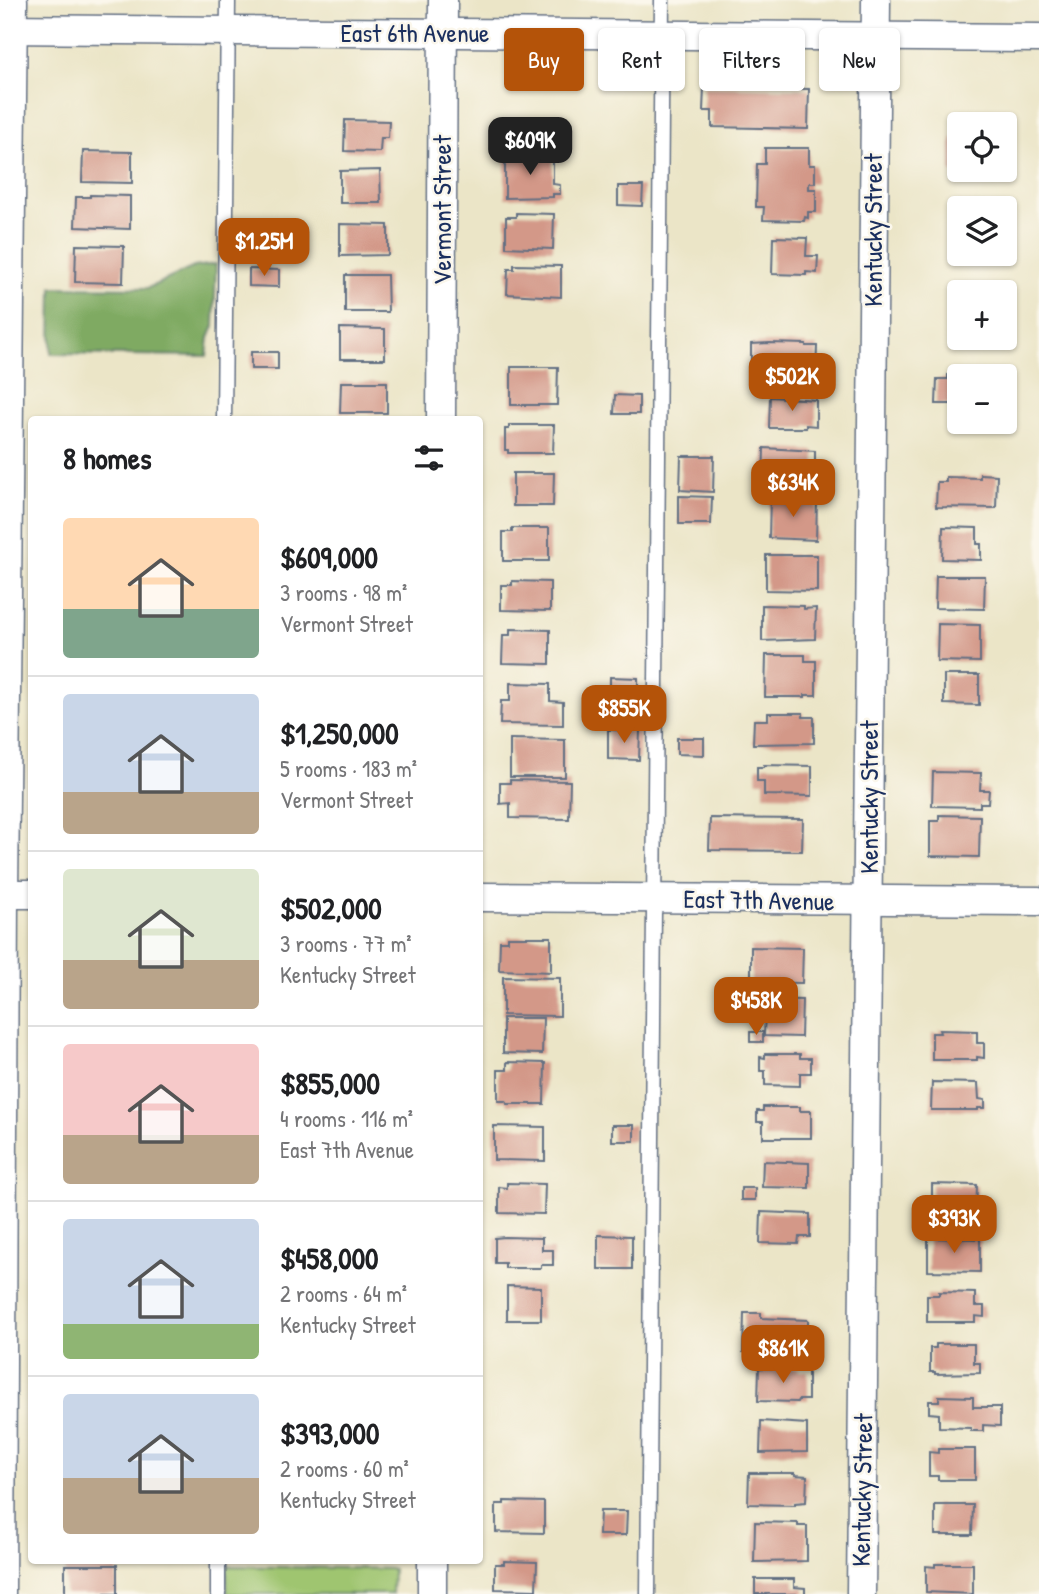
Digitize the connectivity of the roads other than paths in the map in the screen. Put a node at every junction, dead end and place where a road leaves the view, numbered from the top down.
1 (13, 0) edge
2 (228, 0) edge
3 (443, 0) edge
4 (662, 0) edge
5 (876, 0) edge
6 (662, 28) edge
7 (875, 28) edge
8 (6, 29) edge
9 (228, 31) junction
10 (443, 33) junction
11 (598, 34) edge
12 (685, 35) edge
13 (819, 36) edge
14 (900, 37) edge
15 (1039, 38) edge
16 (661, 91) edge
17 (875, 91) edge
18 (224, 416) edge
19 (441, 416) edge
20 (12, 894) edge
21 (483, 897) edge
22 (654, 898) junction
23 (868, 901) junction
24 (1039, 901) edge
25 (218, 1564) edge
26 (432, 1564) edge
27 (1, 1594) edge
28 (218, 1594) edge
29 (432, 1594) edge
30 (648, 1594) edge
31 (861, 1594) edge

1 - 8 street
2 - 9 lane
3 - 10 street, Vermont Street
4 - 6 lane
5 - 7 street, Kentucky Street
8 - 9 street, East 6th Avenue
8 - 20 street
9 - 10 street, East 6th Avenue
9 - 18 lane
10 - 11 street, East 6th Avenue
10 - 19 street, Vermont Street
12 - 13 street, East 6th Avenue
14 - 15 street, East 6th Avenue
16 - 22 lane
17 - 23 street, Kentucky Street
20 - 27 street
21 - 22 street, East 7th Avenue
22 - 23 street, East 7th Avenue
22 - 30 lane
23 - 24 street, East 7th Avenue
23 - 31 street, Kentucky Street
25 - 28 lane
26 - 29 street

